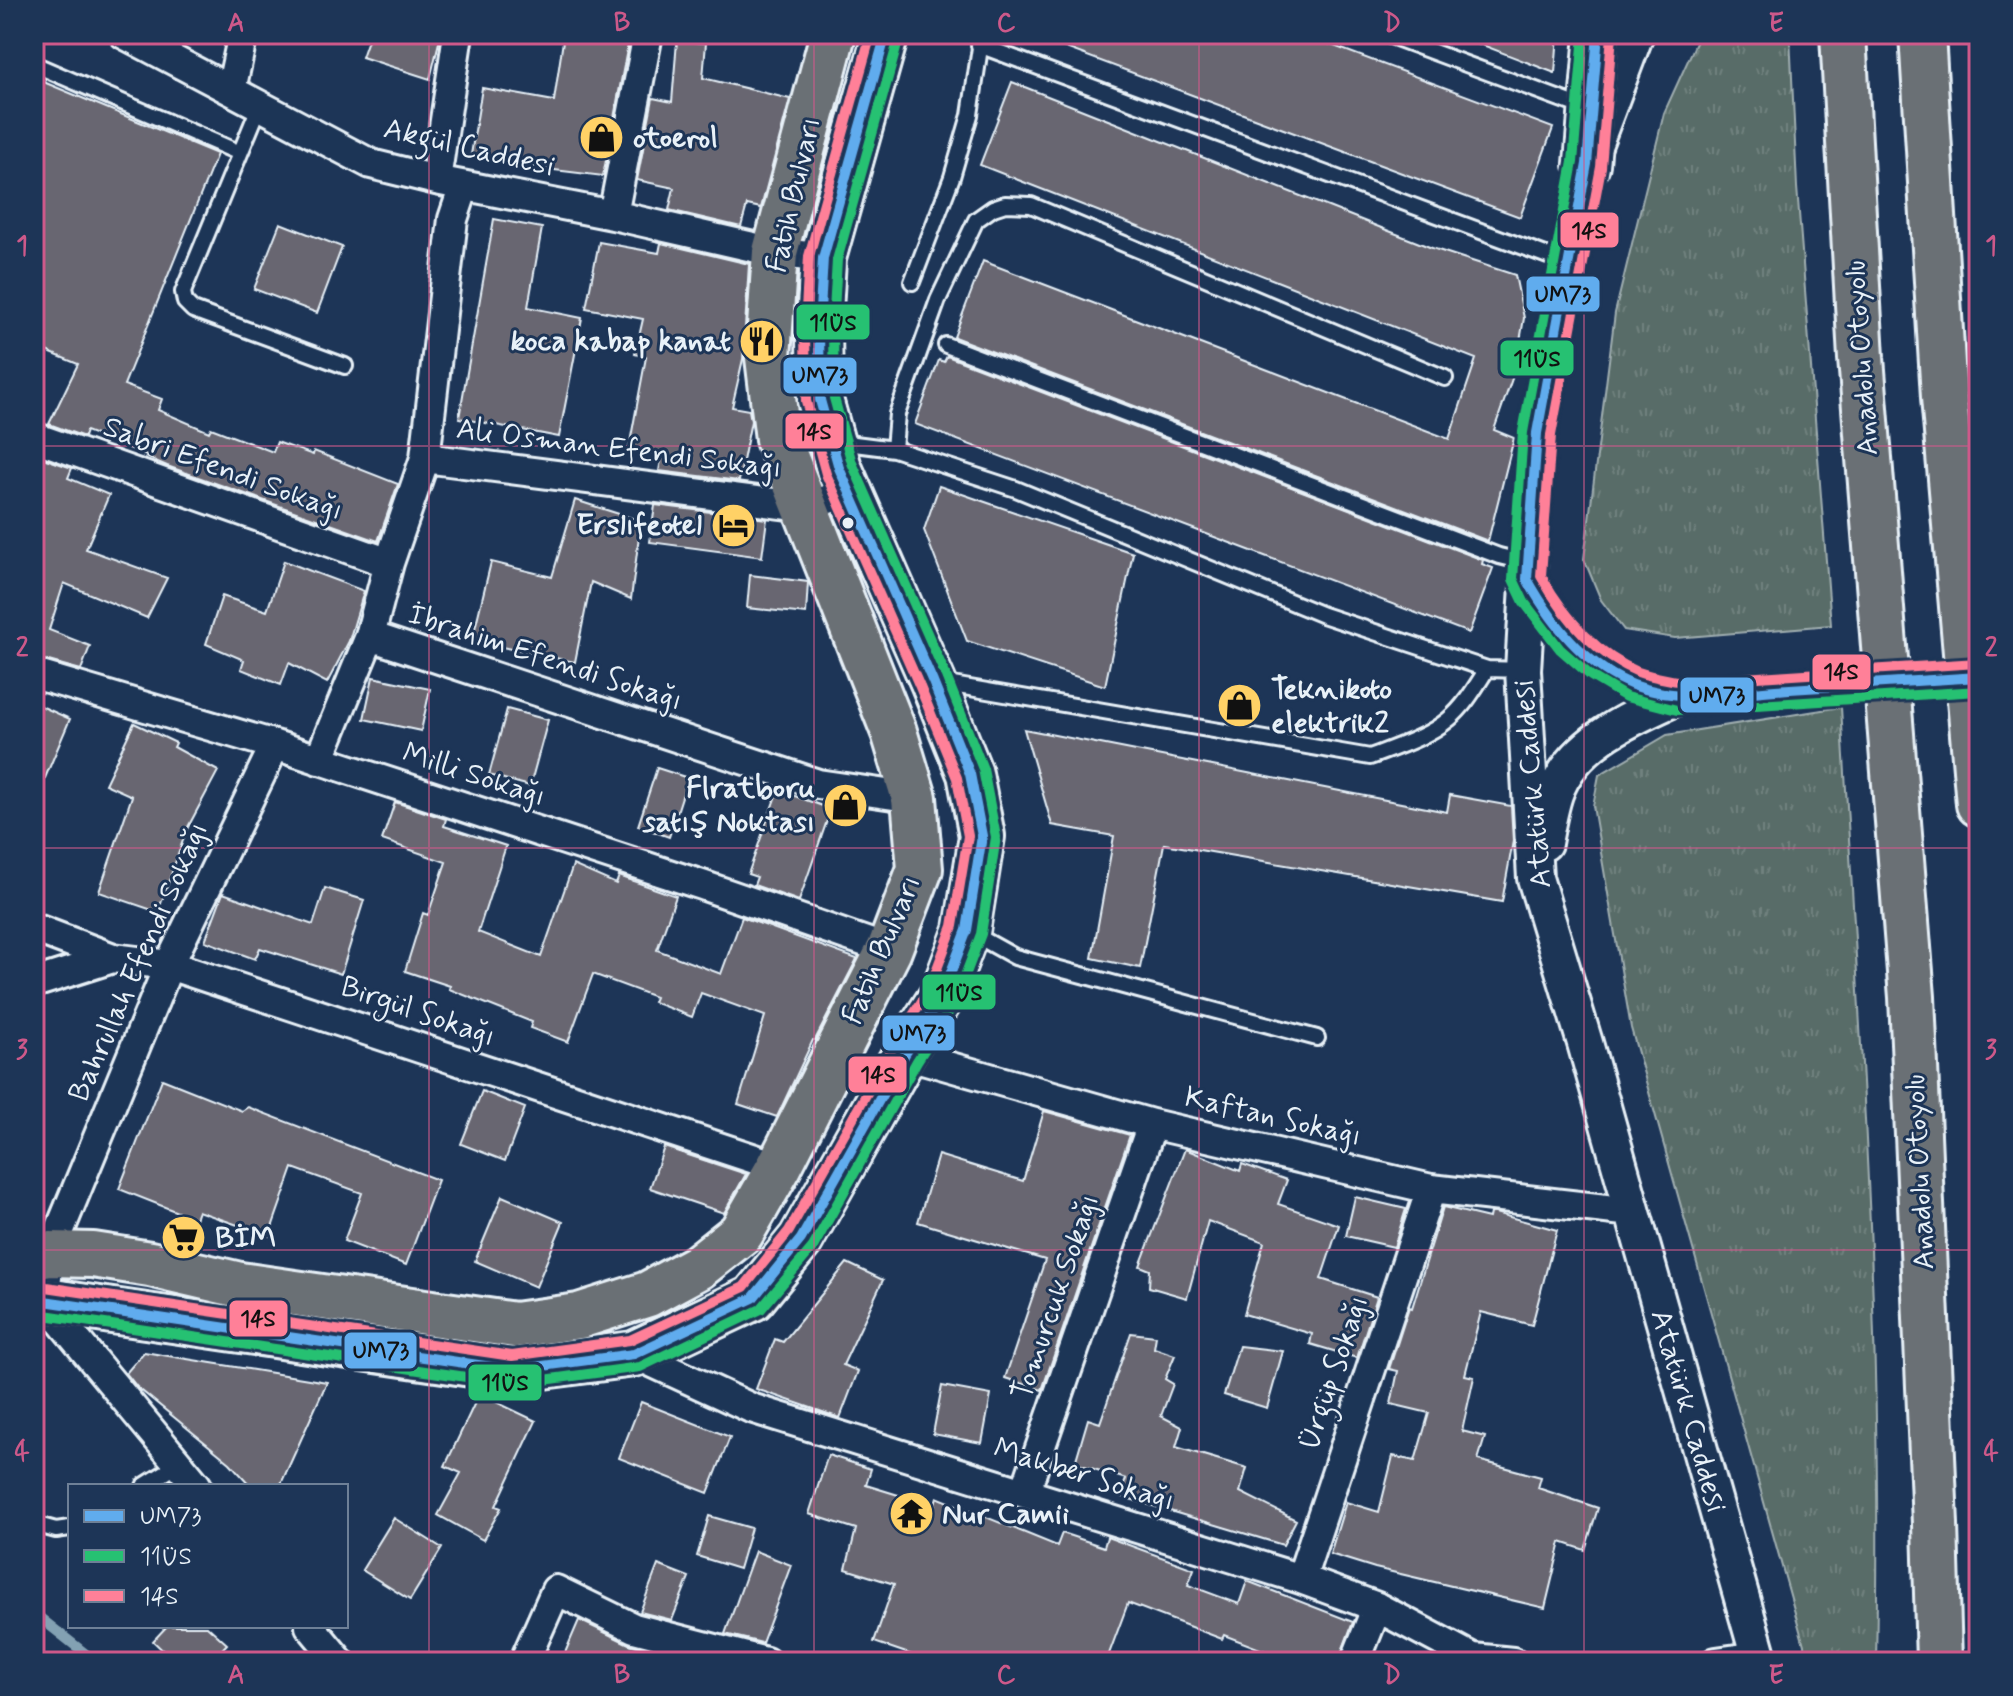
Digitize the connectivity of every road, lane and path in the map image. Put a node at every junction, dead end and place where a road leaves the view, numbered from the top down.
1 (124, 34) edge
2 (243, 34) edge
3 (458, 34) edge
4 (648, 34) edge
5 (833, 34) edge
6 (886, 34) edge
7 (1385, 34) edge
8 (1598, 34) edge
9 (1636, 34) edge
10 (1843, 34) edge
11 (1922, 34) edge
12 (980, 39) edge
13 (36, 65) dead end
14 (231, 90) junction
15 (260, 105) junction
16 (1591, 110) junction
17 (240, 153) junction
18 (1587, 164) junction
19 (436, 180) junction
20 (464, 186) junction
21 (613, 215) junction
22 (775, 252) junction
23 (823, 258) junction
24 (1568, 263) junction
25 (912, 282) dead end
26 (946, 345) dead end
27 (345, 366) dead end
28 (1445, 378) dead end
29 (34, 437) edge
30 (831, 441) junction
31 (894, 449) junction
32 (425, 458) junction
33 (850, 492) junction
34 (804, 507) junction
35 (389, 563) junction
36 (1528, 571) junction
37 (370, 636) junction
38 (1487, 669) junction
39 (1523, 670) junction
40 (34, 674) edge
41 (1979, 677) edge
42 (933, 682) junction
43 (1680, 696) junction
44 (275, 745) junction
45 (319, 760) junction
46 (914, 798) junction
47 (1979, 804) edge
48 (1535, 878) junction
49 (34, 928) edge
50 (967, 930) junction
51 (889, 950) junction
52 (113, 958) junction
53 (169, 965) junction
54 (34, 983) edge
55 (1317, 1038) dead end
56 (905, 1054) junction
57 (1152, 1124) junction
58 (779, 1167) junction
59 (1431, 1189) junction
60 (1632, 1212) junction
61 (42, 1255) edge
62 (39, 1302) edge
63 (634, 1354) junction
64 (188, 1475) edge
65 (152, 1484) edge
66 (1025, 1492) junction
67 (34, 1524) edge
68 (68, 1528) edge
69 (1301, 1579) junction
70 (1377, 1607) junction
71 (312, 1628) edge
72 (1759, 1659) edge
73 (340, 1662) edge
74 (524, 1662) edge
75 (766, 1662) edge
76 (1355, 1662) edge
77 (1513, 1662) edge
78 (1716, 1662) edge
79 (1939, 1662) edge

1 - 14 street, Akgül Caddesi
2 - 14 street
3 - 19 street
4 - 21 street
5 - 22 main road, Fatih Bulvarı
6 - 23 main road, Fatih Bulvarı
7 - 16 lane
8 - 16 main road
9 - 18 street, Atatürk Caddesi
10 - 79 main road, Anadolu Otoyolu
11 - 47 main road
12 - 24 lane
12 - 25 lane
13 - 17 lane
14 - 15 street, Akgül Caddesi
15 - 17 lane
15 - 19 street, Akgül Caddesi
16 - 18 main road
17 - 27 lane
18 - 24 street, Atatürk Caddesi
19 - 20 street, Akgül Caddesi
20 - 21 street, Akgül Caddesi
20 - 32 street, İbrahim Efendi Sokağı
21 - 22 street, Akgül Caddesi
22 - 23 street, Akgül Caddesi
22 - 34 main road, Fatih Bulvarı
23 - 30 main road, Fatih Bulvarı
24 - 36 street, Atatürk Caddesi
26 - 36 lane
28 - 31 lane
29 - 35 street, Sabri Efendi Sokağı
30 - 31 lane
30 - 33 main road, Fatih Bulvarı
31 - 38 lane
32 - 34 street, Ali Osman Efendi Sokağı
32 - 35 street, İbrahim Efendi Sokağı
33 - 34 street, Ali Osman Efendi Sokağı
33 - 42 main road, Fatih Bulvarı
34 - 46 main road, Fatih Bulvarı
35 - 37 street, İbrahim Efendi Sokağı
36 - 39 street, Atatürk Caddesi
36 - 43 street
37 - 45 street
37 - 46 street, İbrahim Efendi Sokağı
38 - 39 lane
38 - 42 lane
39 - 48 street, Atatürk Caddesi
40 - 44 street, Milli Sokağı
41 - 43 street, bridge
42 - 50 main road, Fatih Bulvarı
43 - 48 street
44 - 45 street, Milli Sokağı
44 - 53 street, Bahrullah Efendi Sokağı
45 - 51 street, Milli Sokağı
46 - 51 main road, Fatih Bulvarı
48 - 60 street, Atatürk Caddesi
49 - 52 street, Birgül Sokağı
50 - 55 lane
50 - 56 main road, Fatih Bulvarı
51 - 58 main road, Fatih Bulvarı
52 - 53 street, Birgül Sokağı
52 - 54 street
53 - 58 street, Birgül Sokağı
53 - 61 street, Bahrullah Efendi Sokağı
56 - 57 street, Kaftan Sokağı
56 - 63 main road, Fatih Bulvarı
57 - 59 street, Kaftan Sokağı
57 - 66 street, Tomurcuk Sokağı
58 - 61 main road, Fatih Bulvarı
59 - 60 street, Kaftan Sokağı
59 - 69 street, Ürgüp Sokağı
60 - 72 street, Atatürk Caddesi
61 - 62 street, Bahrullah Efendi Sokağı
62 - 63 main road, Fatih Bulvarı
62 - 64 street
63 - 66 street, Makber Sokağı
64 - 65 lane
66 - 69 street, Makber Sokağı
67 - 68 lane
69 - 70 street, Makber Sokağı
70 - 76 street
70 - 77 street, Makber Sokağı
71 - 73 street
72 - 78 street
74 - 75 street

